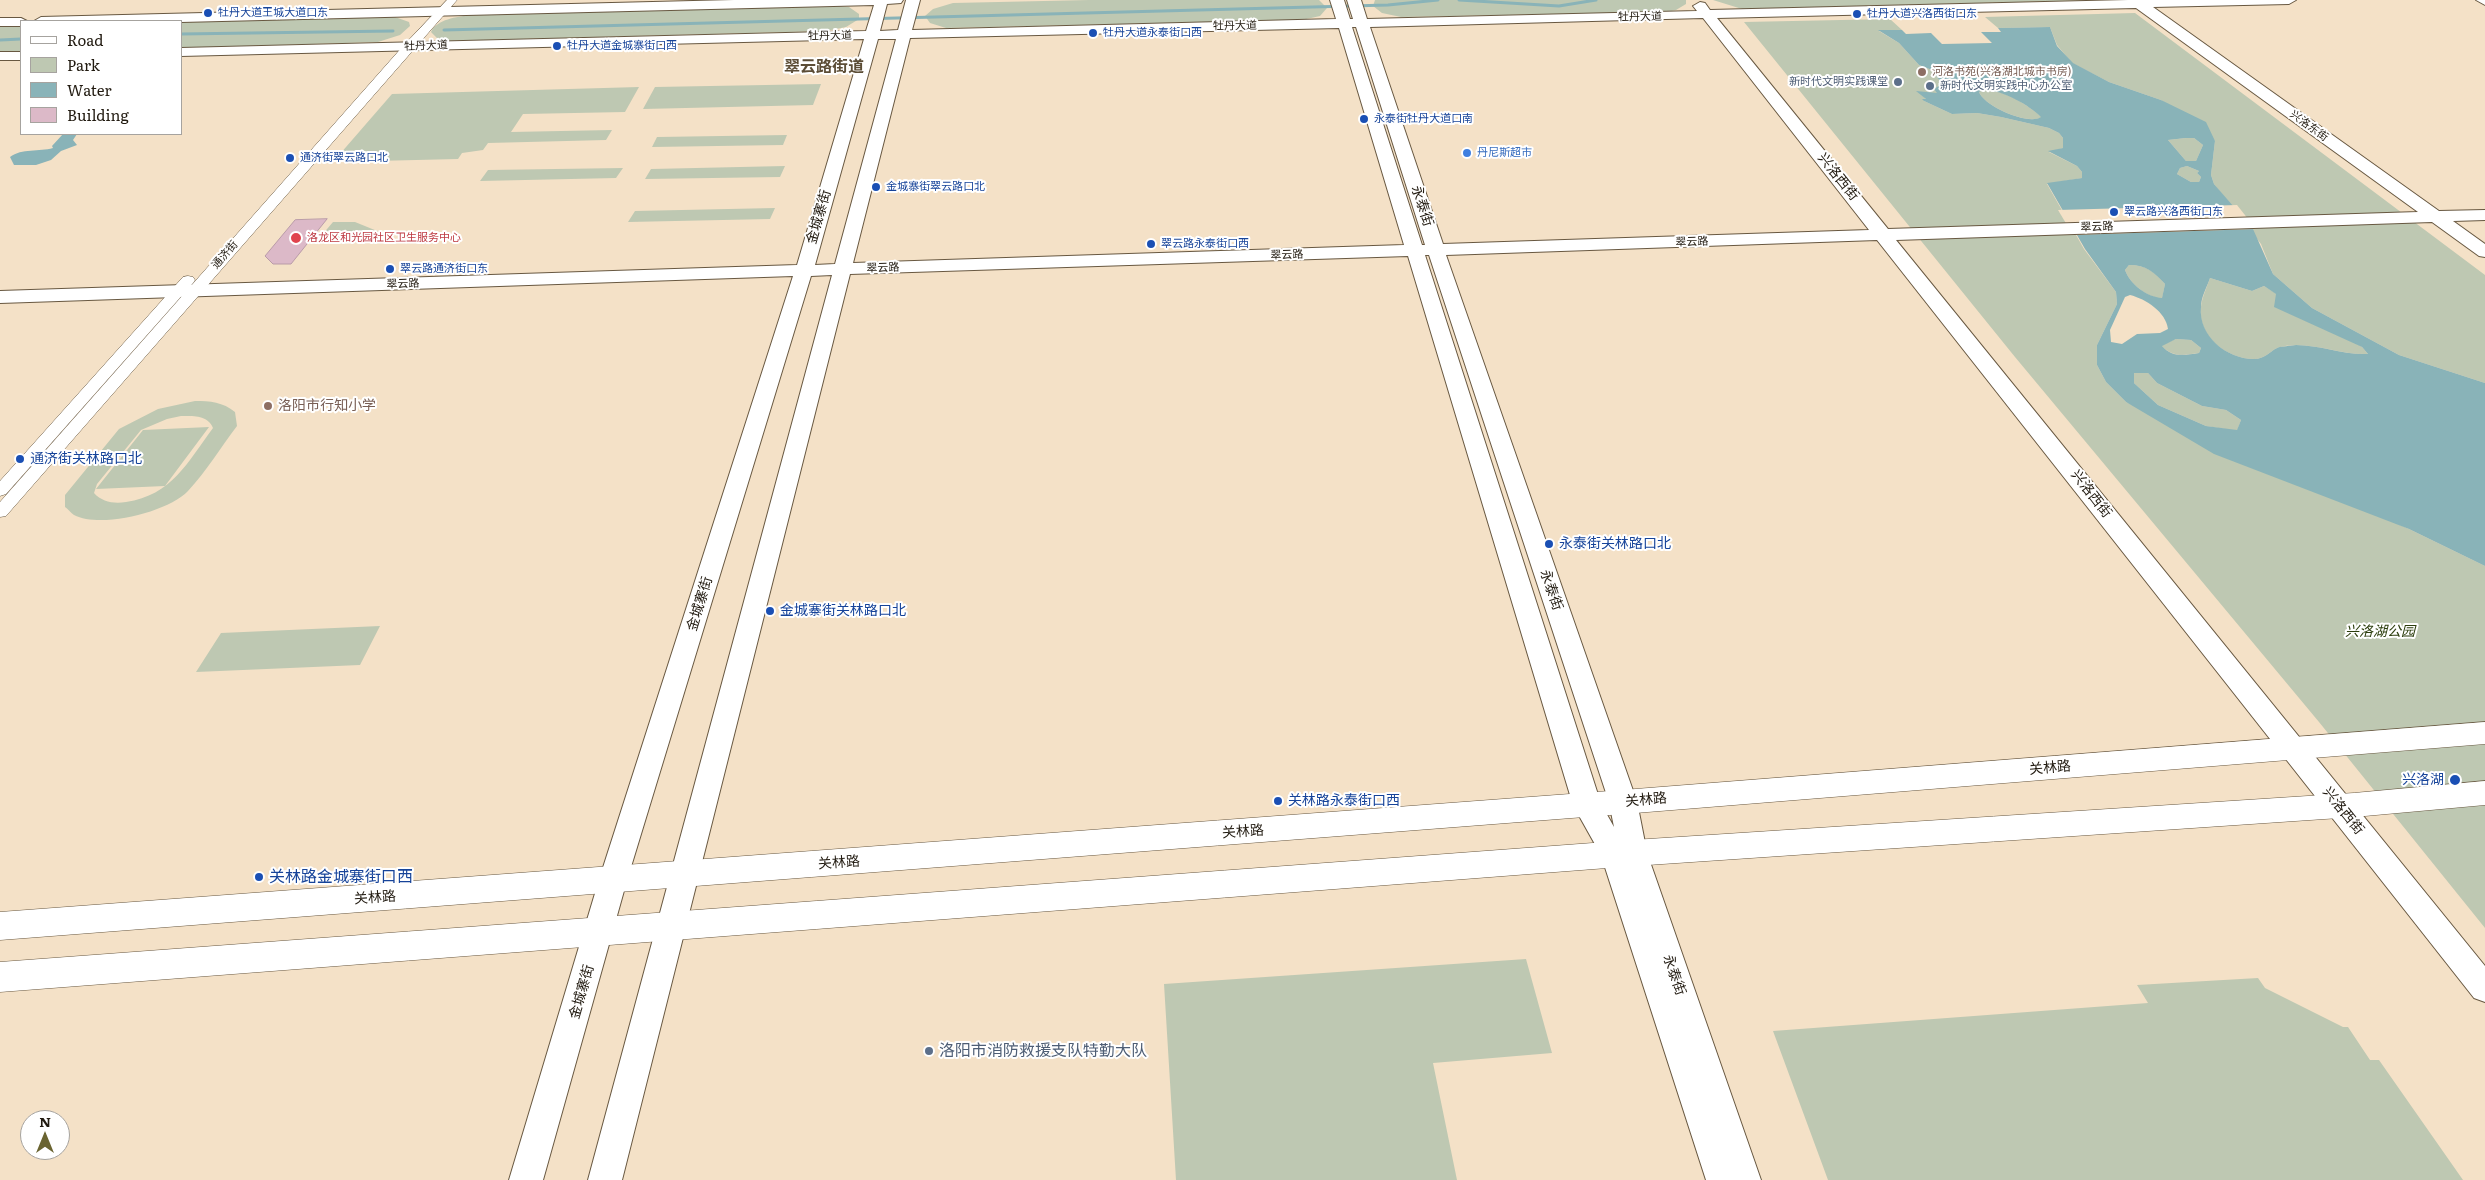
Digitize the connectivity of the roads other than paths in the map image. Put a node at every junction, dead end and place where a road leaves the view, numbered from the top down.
1 (452, 0) edge
2 (1337, 0) edge
3 (1354, 0) edge
4 (2290, 0) edge
5 (908, 2) edge
6 (2140, 2) edge
7 (438, 8) edge
8 (1705, 8) edge
9 (877, 15) edge
10 (1351, 19) junction
11 (72, 20) edge
12 (0, 22) edge
13 (20, 22) edge
14 (904, 31) junction
15 (403, 47) junction
16 (182, 52) edge
17 (0, 56) edge
18 (20, 56) edge
19 (2485, 210) edge
20 (2438, 214) junction
21 (2485, 215) edge
22 (1888, 232) junction
23 (2485, 244) edge
24 (1424, 248) junction
25 (2485, 252) edge
26 (844, 266) junction
27 (805, 267) junction
28 (189, 287) junction
29 (0, 291) edge
30 (0, 297) edge
31 (0, 491) edge
32 (0, 512) edge
33 (2485, 733) edge
34 (2300, 747) junction
35 (2485, 793) edge
36 (1623, 802) junction
37 (1587, 805) junction
38 (2346, 806) junction
39 (1624, 853) junction
40 (684, 875) junction
41 (614, 880) junction
42 (671, 925) junction
43 (0, 926) edge
44 (599, 932) junction
45 (2485, 966) edge
46 (0, 976) edge
47 (2485, 989) edge
48 (526, 1180) edge
49 (605, 1180) edge
50 (1723, 1180) edge
51 (1744, 1180) edge

1 - 7 street, 通济街
2 - 10 main road, 永泰街
3 - 10 main road, 永泰街
4 - 6 main road, 牡丹大道
5 - 9 main road, 牡丹大道
5 - 14 main road
6 - 8 main road, 牡丹大道
6 - 20 main road, 兴洛东街
7 - 9 main road, 牡丹大道
7 - 11 main road, 牡丹大道
7 - 15 street, 通济街
8 - 10 main road, 牡丹大道
8 - 22 main road, 兴洛西街
9 - 14 main road, 牡丹大道
9 - 15 main road, 牡丹大道
9 - 27 main road, 金城寨街
10 - 14 main road, 牡丹大道
10 - 24 main road, 永泰街
12 - 13 main road
14 - 26 main road
15 - 16 main road, 牡丹大道
15 - 28 street, 通济街
17 - 18 main road
19 - 20 main road, 翠云路
20 - 21 main road, 翠云路
20 - 22 main road, 翠云路
20 - 23 main road, 兴洛东街
20 - 25 main road, 兴洛东街
22 - 24 main road, 翠云路
22 - 34 main road, 兴洛西街
24 - 26 main road, 翠云路
24 - 36 main road, 永泰街
24 - 37 main road, 永泰街
26 - 27 main road, 翠云路
26 - 40 main road
27 - 28 main road, 翠云路
27 - 41 main road, 金城寨街
28 - 29 main road, 翠云路
28 - 30 main road, 翠云路
28 - 31 street, 通济街
28 - 32 street, 通济街
33 - 34 main road, 关林路
34 - 36 main road, 关林路
34 - 38 main road, 兴洛西街
35 - 38 main road
36 - 37 main road, 关林路
36 - 39 main road, 永泰街
37 - 39 main road, 永泰街
37 - 40 main road, 关林路
38 - 39 main road
38 - 45 main road, 兴洛西街
38 - 47 main road, 兴洛西街
39 - 42 main road
39 - 50 main road, 永泰街
39 - 51 main road, 永泰街
40 - 41 main road, 关林路
40 - 42 main road
41 - 43 main road, 关林路
41 - 44 main road, 金城寨街
42 - 44 main road
42 - 49 main road
44 - 46 main road
44 - 48 main road, 金城寨街

